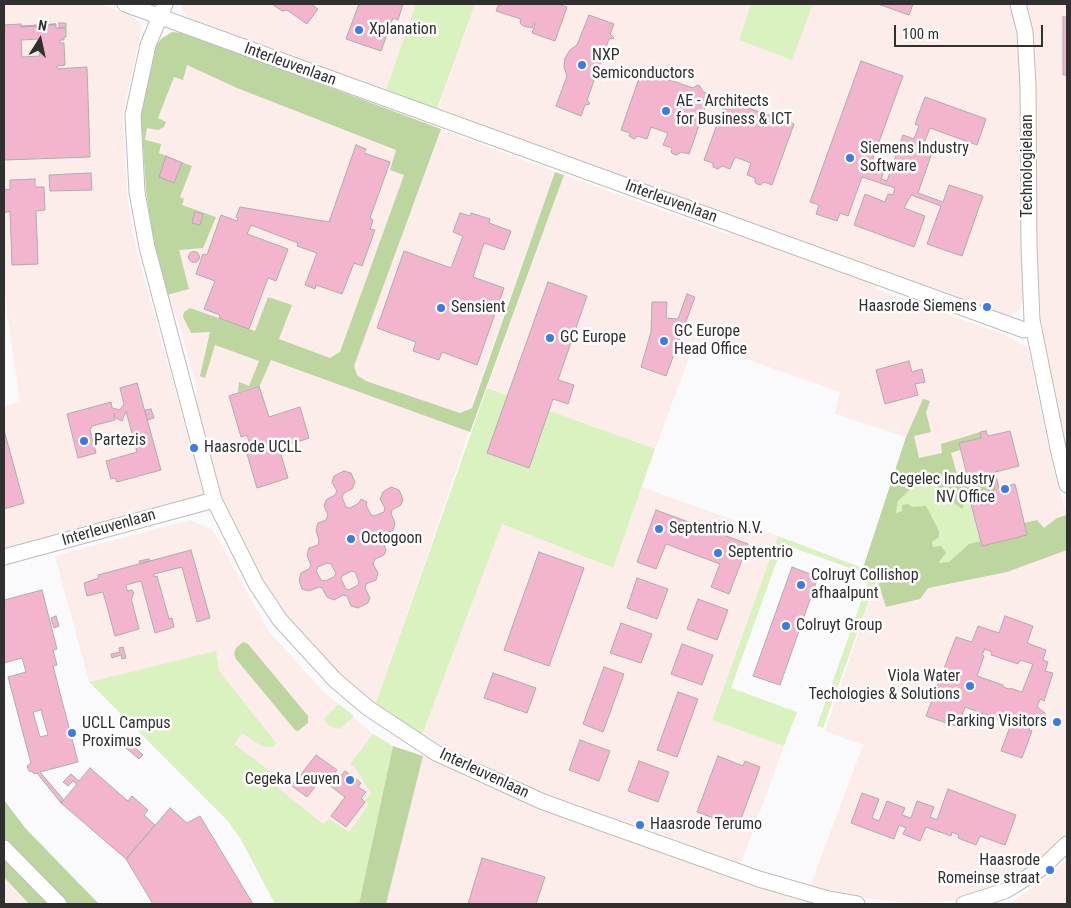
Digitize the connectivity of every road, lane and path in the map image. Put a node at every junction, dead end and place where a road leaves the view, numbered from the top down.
1 (125, 4) edge
2 (1018, 4) edge
3 (162, 10) edge
4 (1034, 328) junction
5 (1067, 485) edge
6 (214, 500) junction
7 (4, 557) edge
8 (1067, 844) edge
9 (4, 848) edge
10 (1008, 898) edge
11 (59, 904) edge
12 (857, 904) edge
13 (964, 904) edge

1 - 3 street, Interleuvenlaan
2 - 4 street, Technologielaan
3 - 4 street, Interleuvenlaan
3 - 6 street, Interleuvenlaan
4 - 5 street
6 - 7 street, Interleuvenlaan
6 - 12 street, Interleuvenlaan
8 - 10 street
9 - 11 street
10 - 13 street

